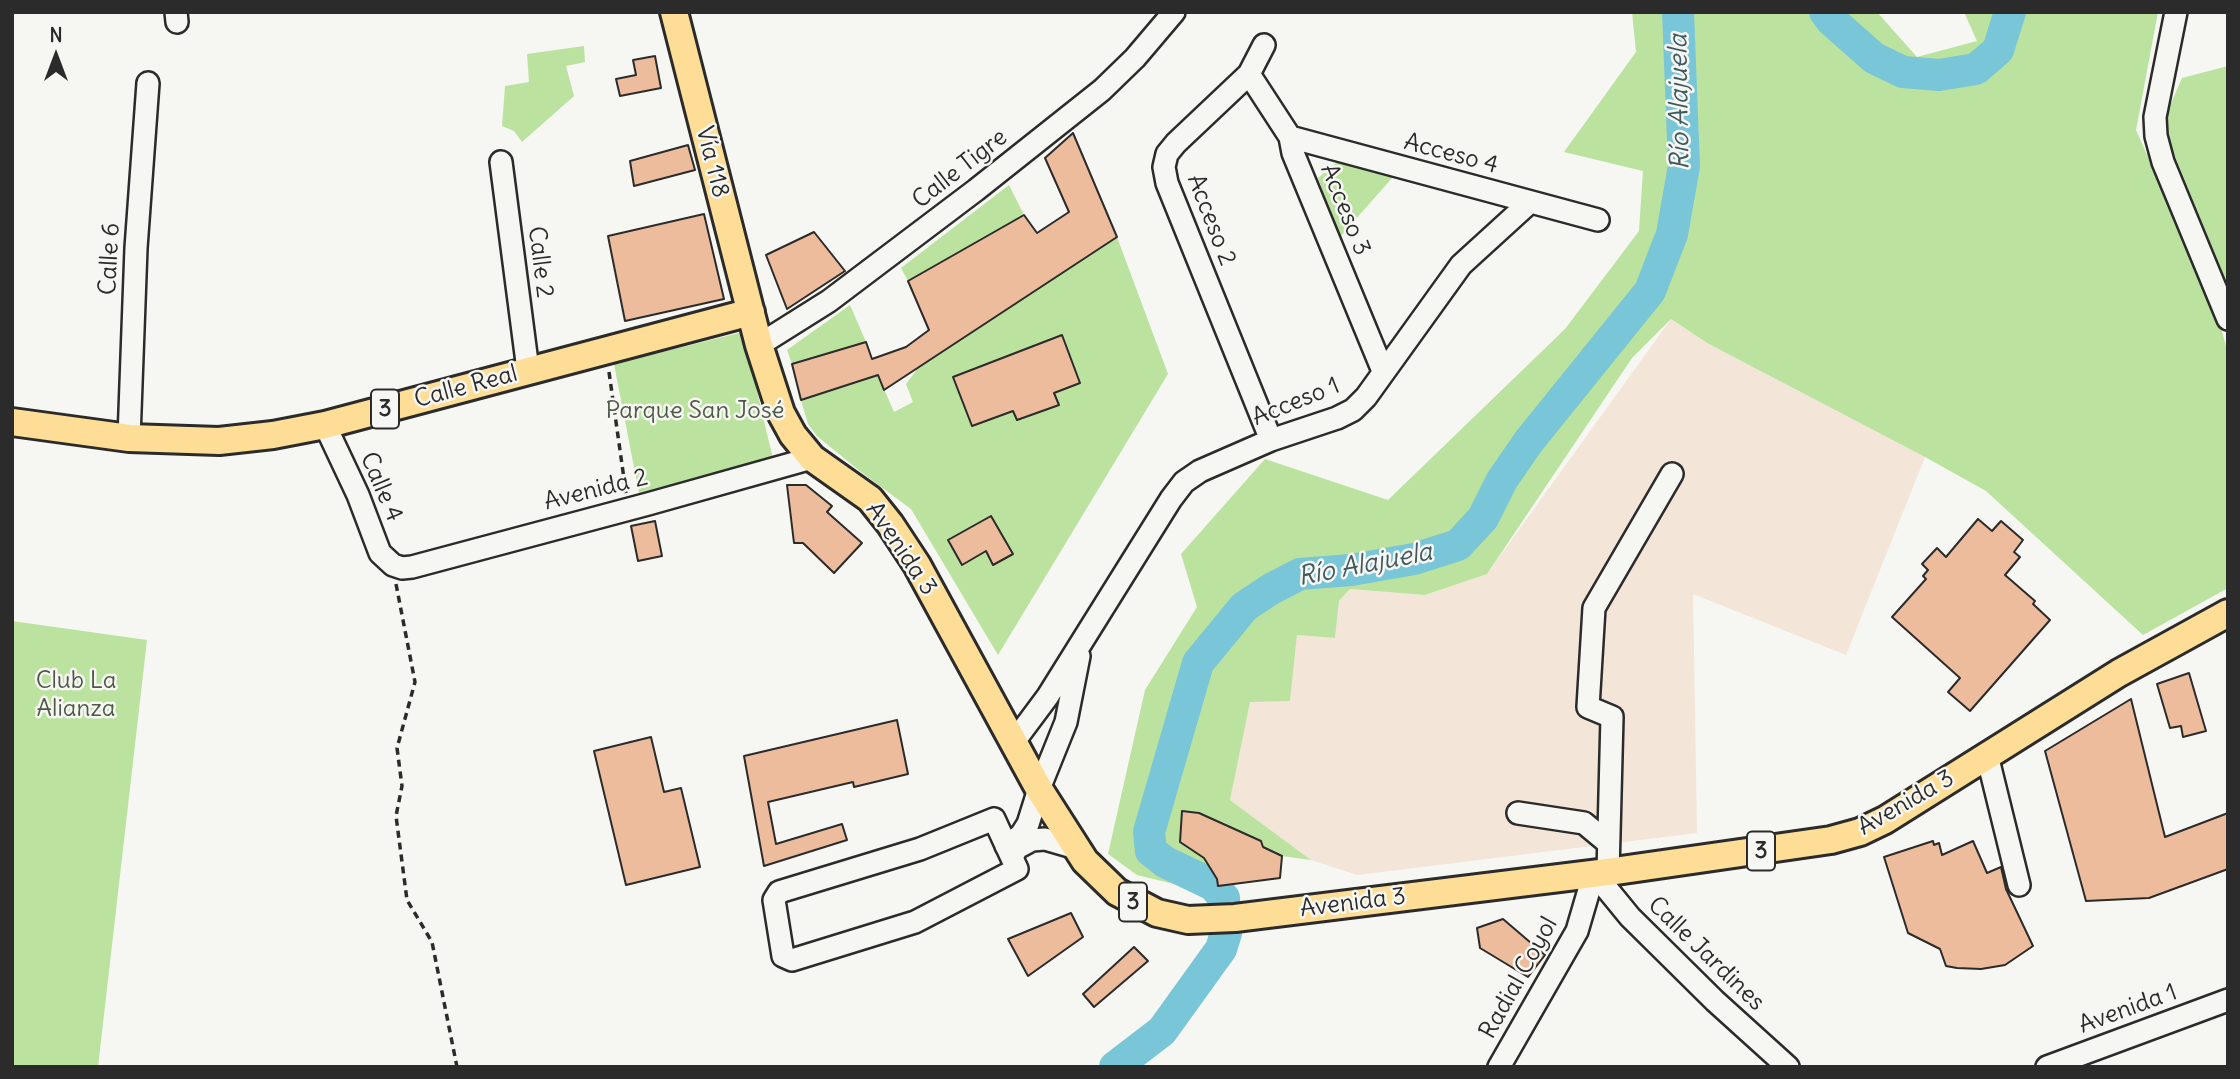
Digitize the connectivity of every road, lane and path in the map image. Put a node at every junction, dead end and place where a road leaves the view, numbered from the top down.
1 (674, 12) edge
2 (1174, 12) edge
3 (2176, 12) edge
4 (1264, 45) dead end
5 (1249, 74) junction
6 (148, 83) dead end
7 (1290, 137) junction
8 (501, 162) dead end
9 (1529, 203) junction
10 (1598, 220) dead end
11 (751, 312) junction
12 (2228, 319) edge
13 (759, 345) junction
14 (605, 349) junction
15 (528, 370) junction
16 (1383, 372) junction
17 (12, 422) edge
18 (325, 425) junction
19 (128, 438) junction
20 (1270, 440) junction
21 (812, 458) junction
22 (1672, 474) dead end
23 (629, 509) junction
24 (393, 565) junction
25 (2228, 613) edge
26 (1082, 640) junction
27 (1013, 743) junction
28 (1987, 755) junction
29 (1039, 789) junction
30 (1518, 813) dead end
31 (1608, 843) junction
32 (1076, 848) junction
33 (1009, 851) junction
34 (1601, 873) junction
35 (2019, 886) dead end
36 (2228, 1000) edge
37 (457, 1067) edge
38 (1499, 1067) edge
39 (1788, 1067) edge
40 (2047, 1067) edge

1 - 11 main road, Vía 118
2 - 13 street, Calle Tigre
3 - 12 street
4 - 5 street, Acceso 2
5 - 7 street, Acceso 3
5 - 20 street, Acceso 2
6 - 19 street, Calle 6
7 - 9 street, Acceso 4
7 - 16 street, Acceso 3
8 - 15 street, Calle 2
9 - 10 street, Acceso 4
9 - 16 street, Acceso 1
11 - 13 main road, Avenida 3 / 3
11 - 14 main road, Calle Real / 3
13 - 21 main road, Avenida 3 / 3
14 - 15 main road, Calle Real / 3
14 - 23 path
15 - 18 main road, Calle Real / 3
16 - 20 street, Acceso 1
17 - 19 main road, Calle Real / 3
18 - 19 main road, Calle Real / 3
18 - 24 street, Calle 4
20 - 26 street, Acceso 1
21 - 23 street, Avenida 2
21 - 27 main road, Avenida 3 / 3
22 - 31 street, Radial Coyol
23 - 24 street, Avenida 2
24 - 37 path
25 - 28 main road, Avenida 3 / 3
26 - 27 street, Acceso 1
26 - 29 street, Acceso 1
27 - 29 main road, Avenida 3 / 3
28 - 34 main road, Avenida 3 / 3
28 - 35 street
29 - 32 main road, Avenida 3 / 3
29 - 33 street, Acceso 1
30 - 31 street
31 - 34 street, Radial Coyol
32 - 33 street
32 - 34 main road, Avenida 3 / 3
33 - 33 street, Acceso 1
34 - 38 street, Radial Coyol
34 - 39 street, Calle Jardines
36 - 40 street, Avenida 1

